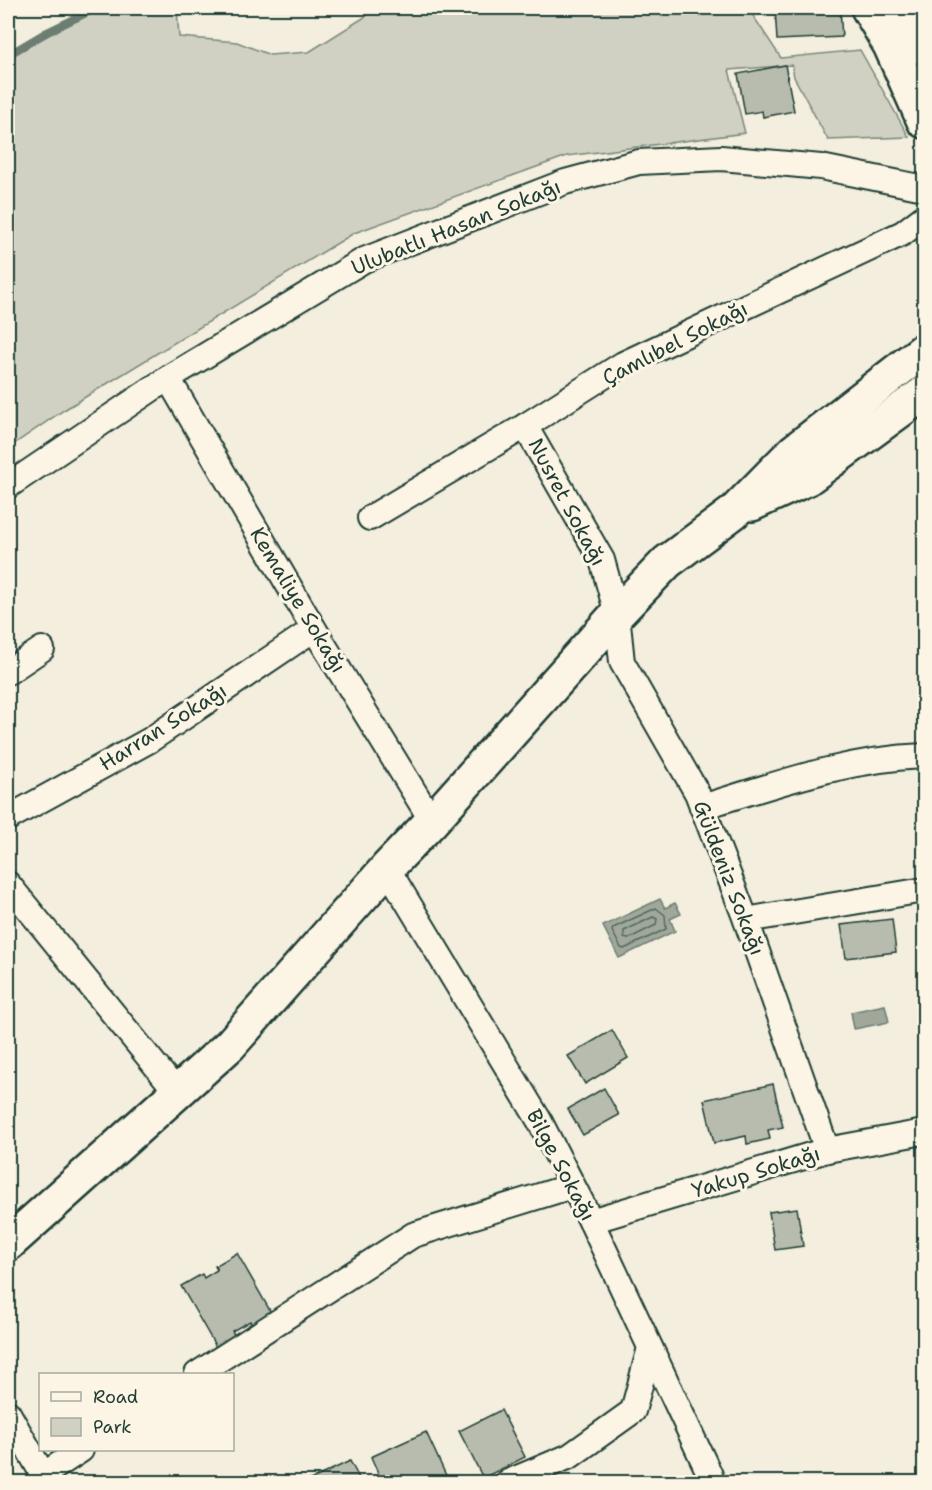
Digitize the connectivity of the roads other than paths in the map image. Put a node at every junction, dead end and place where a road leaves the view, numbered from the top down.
1 (868, 8) edge
2 (903, 8) edge
3 (924, 48) edge
4 (924, 121) edge
5 (924, 188) edge
6 (924, 217) edge
7 (924, 350) edge
8 (168, 378) junction
9 (924, 393) edge
10 (525, 426) junction
11 (8, 486) edge
12 (734, 512) junction
13 (370, 518) dead end
14 (617, 614) junction
15 (314, 629) junction
16 (42, 649) dead end
17 (8, 672) edge
18 (924, 756) edge
19 (702, 807) junction
20 (8, 818) edge
21 (432, 821) junction
22 (387, 868) junction
23 (8, 884) edge
24 (924, 890) edge
25 (746, 920) junction
26 (177, 1092) junction
27 (924, 1132) edge
28 (827, 1150) junction
29 (573, 1186) junction
30 (591, 1221) junction
31 (8, 1244) edge
32 (650, 1348) junction
33 (199, 1373) edge
34 (8, 1413) edge
35 (79, 1451) edge
36 (710, 1475) dead end
37 (45, 1479) edge
38 (508, 1482) edge

1 - 4 main road
2 - 3 main road
5 - 8 street, Ulubatlı Hasan Sokağı
6 - 10 street, Çamlıbel Sokağı
7 - 12 main road
8 - 11 street, Ulubatlı Hasan Sokağı
8 - 15 street, Kemaliye Sokağı
9 - 12 main road
10 - 13 street, Çamlıbel Sokağı
10 - 14 street, Nusret Sokağı
12 - 14 main road
14 - 19 street, Güldeniz Sokağı
14 - 21 main road
15 - 20 street, Harran Sokağı
15 - 21 street, Kemaliye Sokağı
16 - 17 street
18 - 19 street
19 - 25 street, Güldeniz Sokağı
21 - 22 main road
22 - 26 main road
22 - 29 street, Bilge Sokağı
23 - 26 street
24 - 25 street
25 - 28 street, Güldeniz Sokağı
26 - 31 main road
27 - 28 street, Yakup Sokağı
28 - 30 street, Yakup Sokağı
29 - 30 street, Bilge Sokağı
29 - 33 street
30 - 32 street, Bilge Sokağı
32 - 36 street, Bilge Sokağı
32 - 38 street
34 - 37 street
35 - 37 street

